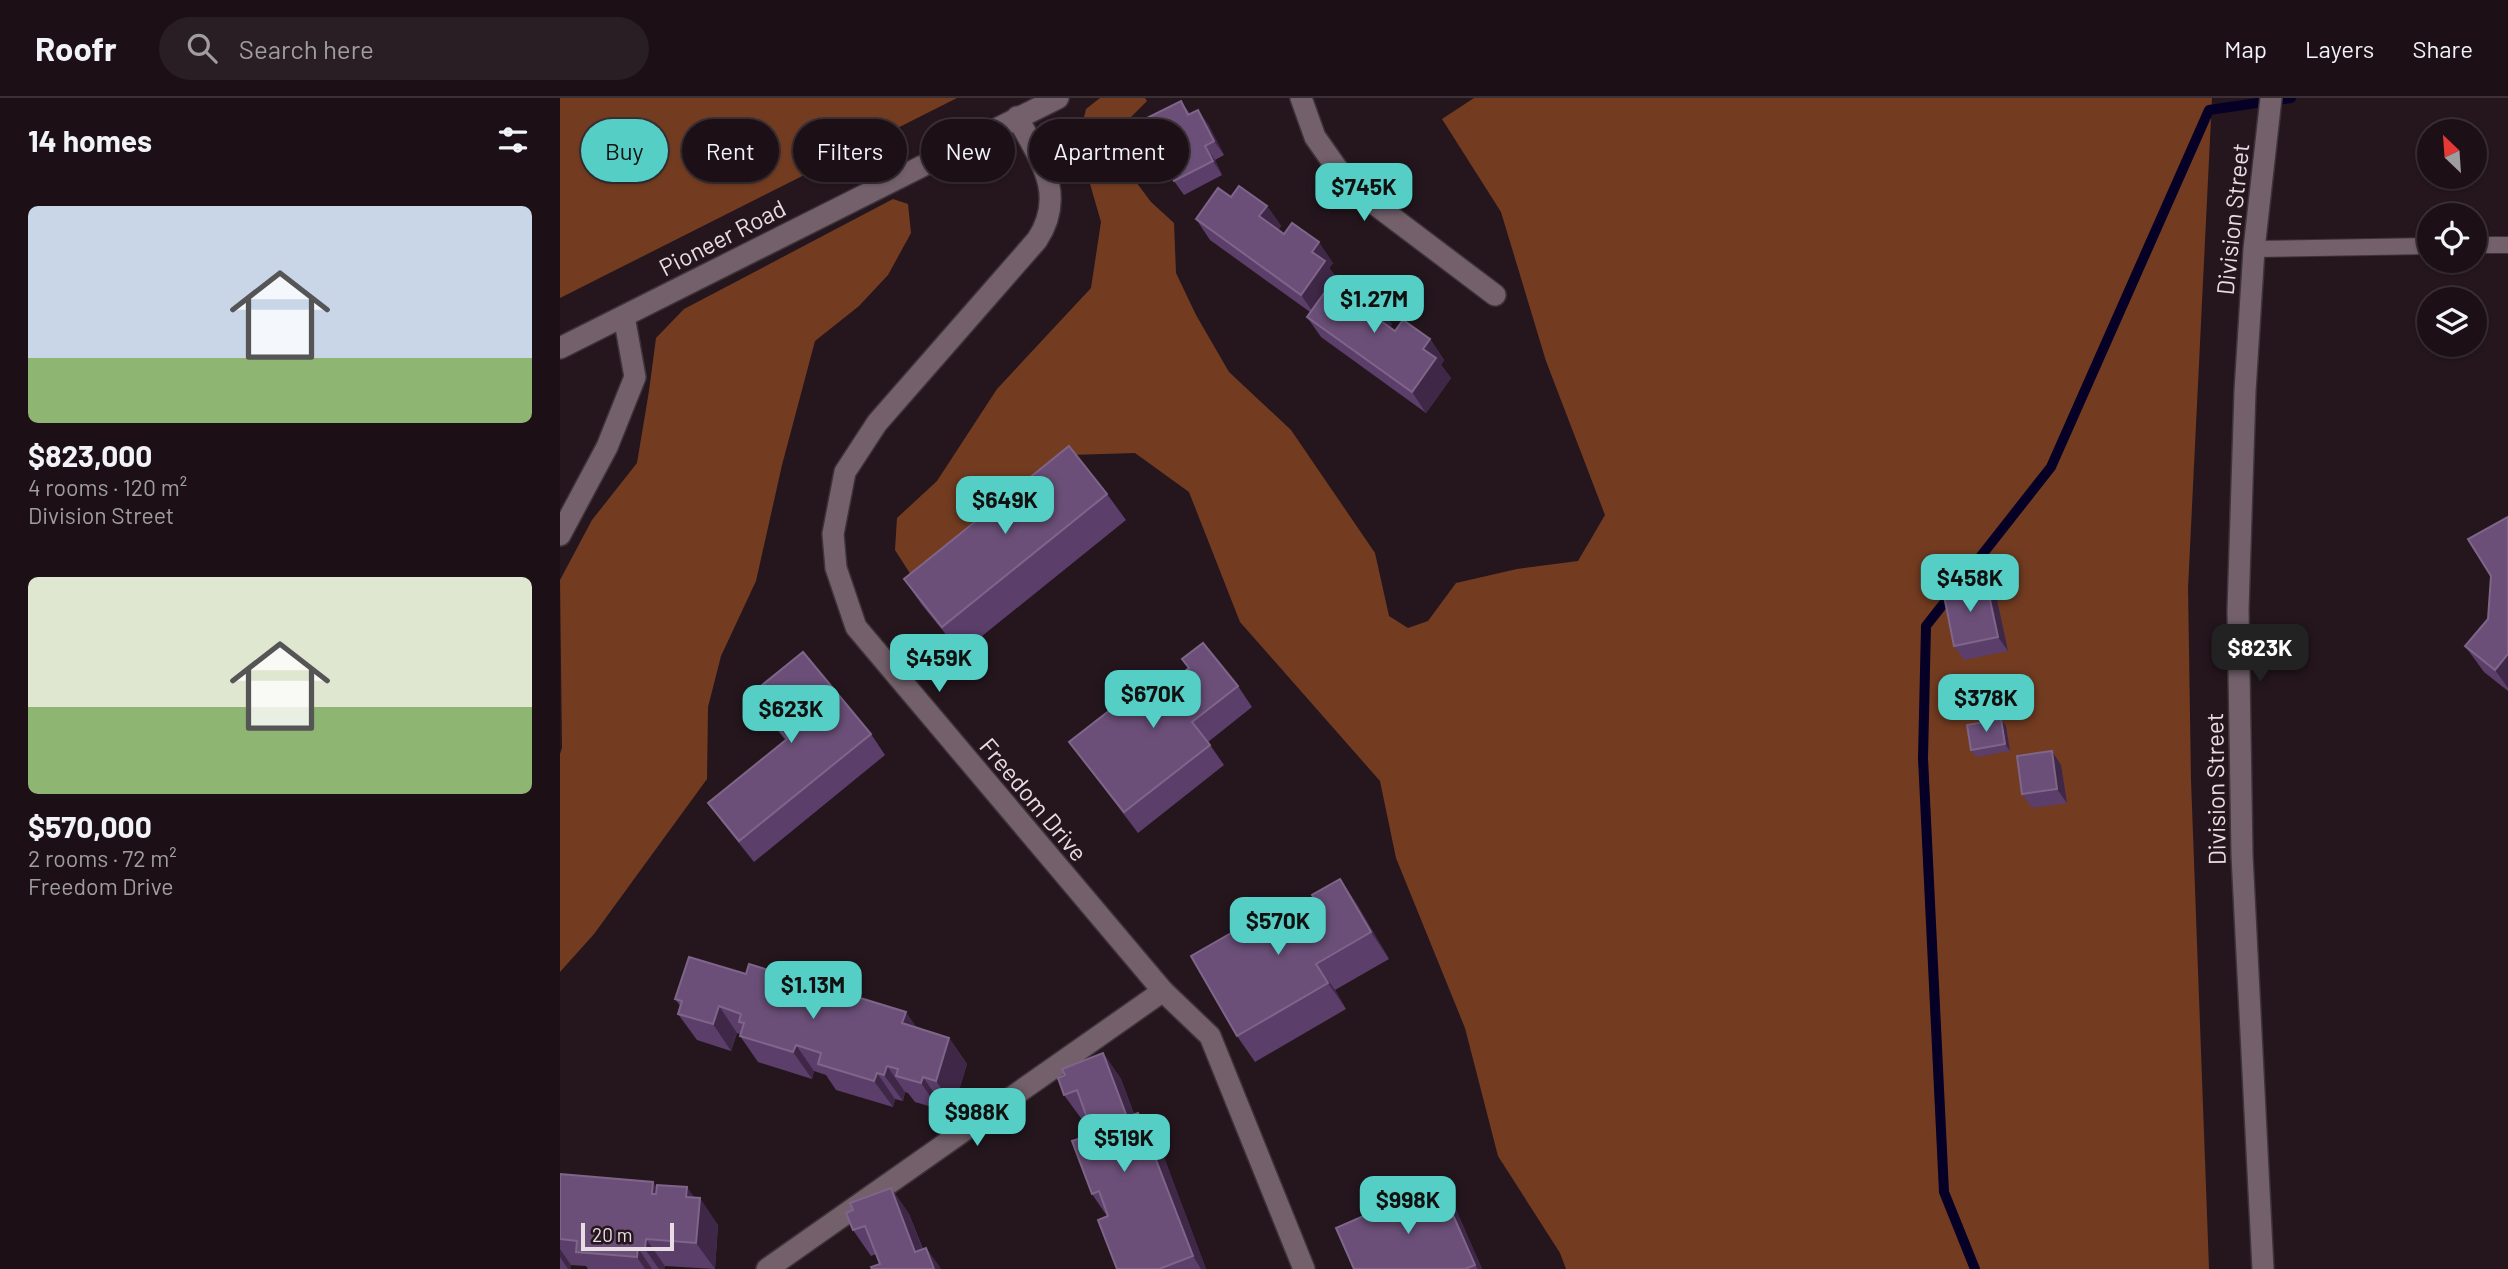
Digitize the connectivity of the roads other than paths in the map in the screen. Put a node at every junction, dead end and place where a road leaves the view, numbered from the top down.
1 (1058, 98) edge
2 (1301, 98) edge
3 (2271, 98) edge
4 (1017, 117) junction
5 (2487, 245) edge
6 (2508, 245) edge
7 (2417, 246) edge
8 (2254, 249) junction
9 (1495, 295) dead end
10 (624, 316) junction
11 (560, 348) edge
12 (560, 535) edge
13 (1163, 991) junction
14 (767, 1269) edge
15 (1304, 1269) edge
16 (2263, 1269) edge

1 - 4 street, Pioneer Road
2 - 9 street
3 - 8 street, Division Street
4 - 10 street, Pioneer Road
4 - 13 street, Freedom Drive
5 - 6 lane
7 - 8 lane
8 - 16 street, Division Street
10 - 11 street, Pioneer Road
10 - 12 street
13 - 14 street
13 - 15 street, Freedom Drive

